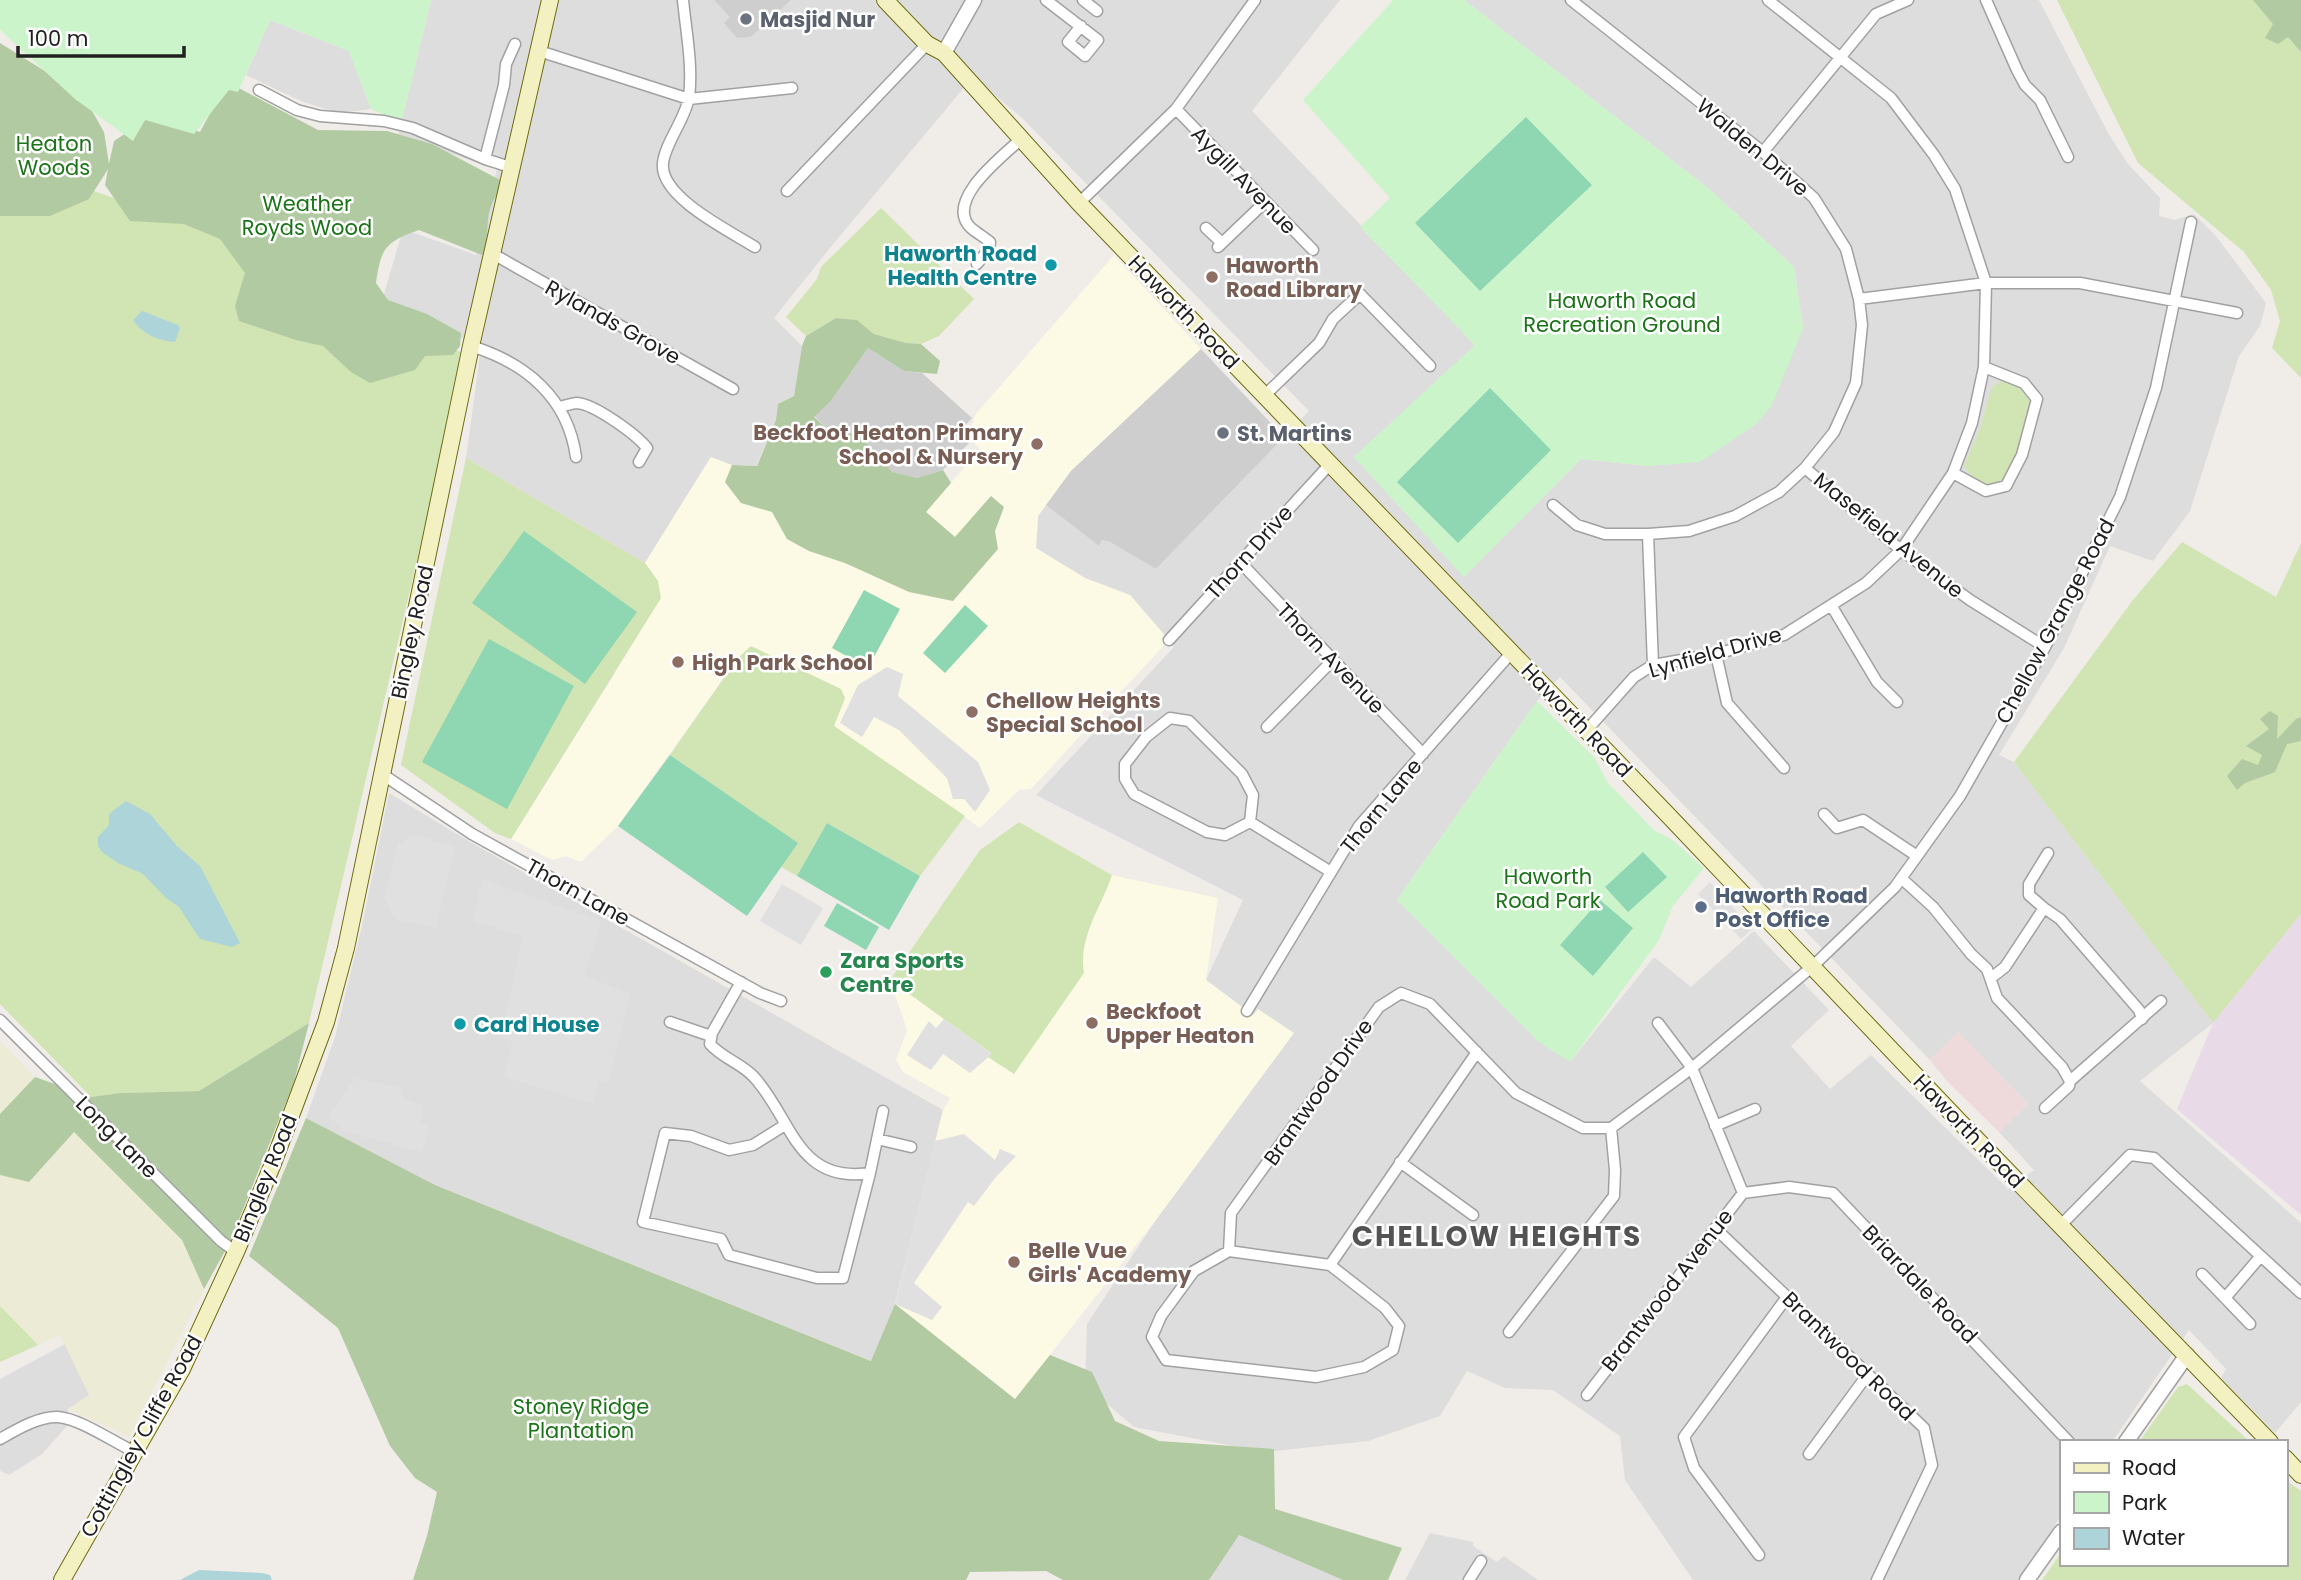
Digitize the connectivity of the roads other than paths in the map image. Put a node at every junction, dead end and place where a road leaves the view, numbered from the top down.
1 (550, 0) edge
2 (683, 0) edge
3 (886, 0) edge
4 (974, 0) edge
5 (1046, 0) edge
6 (1083, 0) edge
7 (1255, 0) edge
8 (1572, 0) edge
9 (1768, 0) edge
10 (1908, 0) edge
11 (1986, 0) edge
12 (1097, 11) dead end
13 (1081, 26) dead end
14 (515, 44) dead end
15 (927, 44) junction
16 (539, 51) junction
17 (944, 53) junction
18 (1840, 56) junction
19 (792, 88) dead end
20 (259, 90) dead end
21 (688, 99) junction
22 (1176, 109) junction
23 (1021, 139) junction
24 (1763, 152) junction
25 (2068, 157) dead end
26 (485, 159) junction
27 (513, 168) junction
28 (786, 191) dead end
29 (1265, 202) junction
30 (1079, 203) junction
31 (2191, 222) dead end
32 (1206, 228) dead end
33 (1000, 233) dead end
34 (990, 242) junction
35 (755, 247) dead end
36 (1313, 250) dead end
37 (494, 254) junction
38 (977, 264) dead end
39 (1986, 284) junction
40 (1859, 299) junction
41 (2174, 301) junction
42 (2237, 313) dead end
43 (471, 346) junction
44 (1430, 366) dead end
45 (1984, 367) junction
46 (733, 389) dead end
47 (1265, 395) junction
48 (560, 407) junction
49 (576, 457) dead end
50 (639, 462) dead end
51 (1330, 464) junction
52 (1805, 468) junction
53 (1953, 473) junction
54 (1553, 505) dead end
55 (1648, 534) junction
56 (1901, 550) junction
57 (1240, 562) junction
58 (1832, 605) junction
59 (1169, 640) dead end
60 (2046, 647) junction
61 (1512, 652) junction
62 (1716, 654) junction
63 (1332, 661) junction
64 (1653, 665) junction
65 (1897, 702) dead end
66 (1267, 727) dead end
67 (1586, 731) junction
68 (1423, 754) junction
69 (1784, 768) dead end
70 (382, 774) junction
71 (1824, 814) dead end
72 (1250, 822) junction
73 (2048, 853) dead end
74 (1917, 856) junction
75 (1331, 872) junction
76 (1901, 878) junction
77 (2044, 908) junction
78 (1813, 966) junction
79 (1992, 978) junction
80 (741, 982) junction
81 (780, 1001) dead end
82 (2161, 1001) dead end
83 (1247, 1011) dead end
84 (2141, 1019) junction
85 (0, 1020) edge
86 (670, 1022) dead end
87 (1658, 1023) dead end
88 (711, 1036) junction
89 (1477, 1052) junction
90 (1692, 1068) junction
91 (2070, 1081) junction
92 (2045, 1108) dead end
93 (1755, 1109) dead end
94 (883, 1111) dead end
95 (785, 1125) junction
96 (1715, 1126) junction
97 (1611, 1128) junction
98 (877, 1139) junction
99 (911, 1147) dead end
100 (1400, 1162) junction
101 (870, 1173) junction
102 (1743, 1193) junction
103 (1473, 1215) dead end
104 (2060, 1226) junction
105 (1715, 1228) junction
106 (1229, 1251) junction
107 (236, 1252) junction
108 (2260, 1257) junction
109 (1331, 1265) junction
110 (2202, 1274) dead end
111 (2301, 1293) edge
112 (1787, 1297) junction
113 (2225, 1297) junction
114 (2250, 1324) dead end
115 (1508, 1332) dead end
116 (2187, 1355) junction
117 (1868, 1374) junction
118 (1587, 1395) dead end
119 (0, 1439) edge
120 (2067, 1440) edge
121 (2127, 1440) edge
122 (2268, 1440) edge
123 (135, 1452) junction
124 (1809, 1454) dead end
125 (2287, 1460) edge
126 (2301, 1475) edge
127 (2060, 1533) edge
128 (1759, 1555) dead end
129 (1481, 1561) dead end
130 (62, 1580) edge
131 (1469, 1580) edge
132 (1877, 1580) edge
133 (2027, 1580) edge

1 - 16 main road, Bingley Road
2 - 21 street
3 - 15 main road, Haworth Road
4 - 17 street
5 - 13 street
6 - 12 street
7 - 22 street
8 - 24 street, Walden Drive
9 - 18 street, Lynfield Drive
10 - 18 street
11 - 25 street
14 - 26 street
15 - 17 main road, Haworth Road
15 - 28 street
16 - 21 street
16 - 27 main road, Bingley Road
17 - 23 main road, Haworth Road
18 - 24 street
18 - 39 street, Lynfield Drive
19 - 21 street
20 - 26 street
21 - 35 street
22 - 29 street, Aygill Avenue
22 - 30 street
23 - 30 main road, Haworth Road
23 - 34 street
24 - 40 street, Walden Drive
26 - 27 street
27 - 37 main road, Bingley Road
29 - 32 street
29 - 36 street, Aygill Avenue
30 - 47 main road, Haworth Road
31 - 41 street, Chellow Grange Road
33 - 34 street
34 - 38 street
37 - 43 main road, Bingley Road
37 - 46 street, Rylands Grove
39 - 40 street
39 - 41 street
39 - 45 street, Lynfield Drive
40 - 52 street, Walden Drive
41 - 42 street
41 - 60 street, Chellow Grange Road
43 - 48 street
43 - 70 main road, Bingley Road
44 - 47 street
45 - 53 street, Lynfield Drive
45 - 53 street
47 - 51 main road, Haworth Road
48 - 49 street
48 - 50 street
51 - 57 street, Thorn Drive
51 - 61 main road, Haworth Road
52 - 55 street, Walden Drive
52 - 56 street, Masefield Avenue
53 - 56 street, Lynfield Drive
54 - 55 street, Walden Drive
55 - 64 street
56 - 58 street, Lynfield Drive
56 - 60 street, Masefield Avenue
57 - 59 street, Thorn Drive
57 - 63 street, Thorn Avenue
58 - 62 street, Lynfield Drive
58 - 65 street
60 - 74 street, Chellow Grange Road
61 - 67 main road, Haworth Road
61 - 68 street, Thorn Lane
62 - 64 street, Lynfield Drive
62 - 69 street
63 - 66 street
63 - 68 street, Thorn Avenue
64 - 67 street, Lynfield Drive
67 - 78 main road, Haworth Road
68 - 75 street, Thorn Lane
70 - 80 street, Thorn Lane
70 - 107 main road, Bingley Road
71 - 74 street
72 - 72 street
72 - 75 street
73 - 77 street
74 - 76 street, Chellow Grange Road
75 - 83 street, Thorn Lane
76 - 78 street, Chellow Grange Road
76 - 79 street
77 - 79 street
77 - 84 street
78 - 90 street
78 - 104 main road, Haworth Road
79 - 91 street
80 - 81 street, Thorn Lane
80 - 88 street
82 - 84 street
84 - 91 street
85 - 107 street, Long Lane
86 - 88 street
87 - 90 street, Brantwood Avenue
88 - 95 street
89 - 97 street, Brantwood Drive
89 - 100 street
89 - 106 street, Brantwood Drive
90 - 96 street, Brantwood Avenue
90 - 97 street
91 - 92 street
93 - 96 street
94 - 98 street
95 - 101 street
95 - 101 street
96 - 102 street, Brantwood Avenue
97 - 115 street
98 - 99 street
98 - 101 street
100 - 103 street
100 - 109 street
102 - 105 street, Brantwood Avenue
102 - 120 street, Briardale Road
104 - 108 street
104 - 116 main road, Haworth Road
105 - 112 street, Brantwood Road
105 - 118 street, Brantwood Avenue
106 - 109 street
106 - 109 street
107 - 123 main road, Cottingley Cliffe Road
108 - 111 street
108 - 113 street
110 - 113 street
112 - 117 street, Brantwood Road
112 - 128 street
113 - 114 street
116 - 121 street
116 - 122 main road, Haworth Road
117 - 124 street
117 - 132 street, Brantwood Road
119 - 123 street
123 - 130 main road, Cottingley Cliffe Road
125 - 126 main road
127 - 133 street
129 - 131 street

